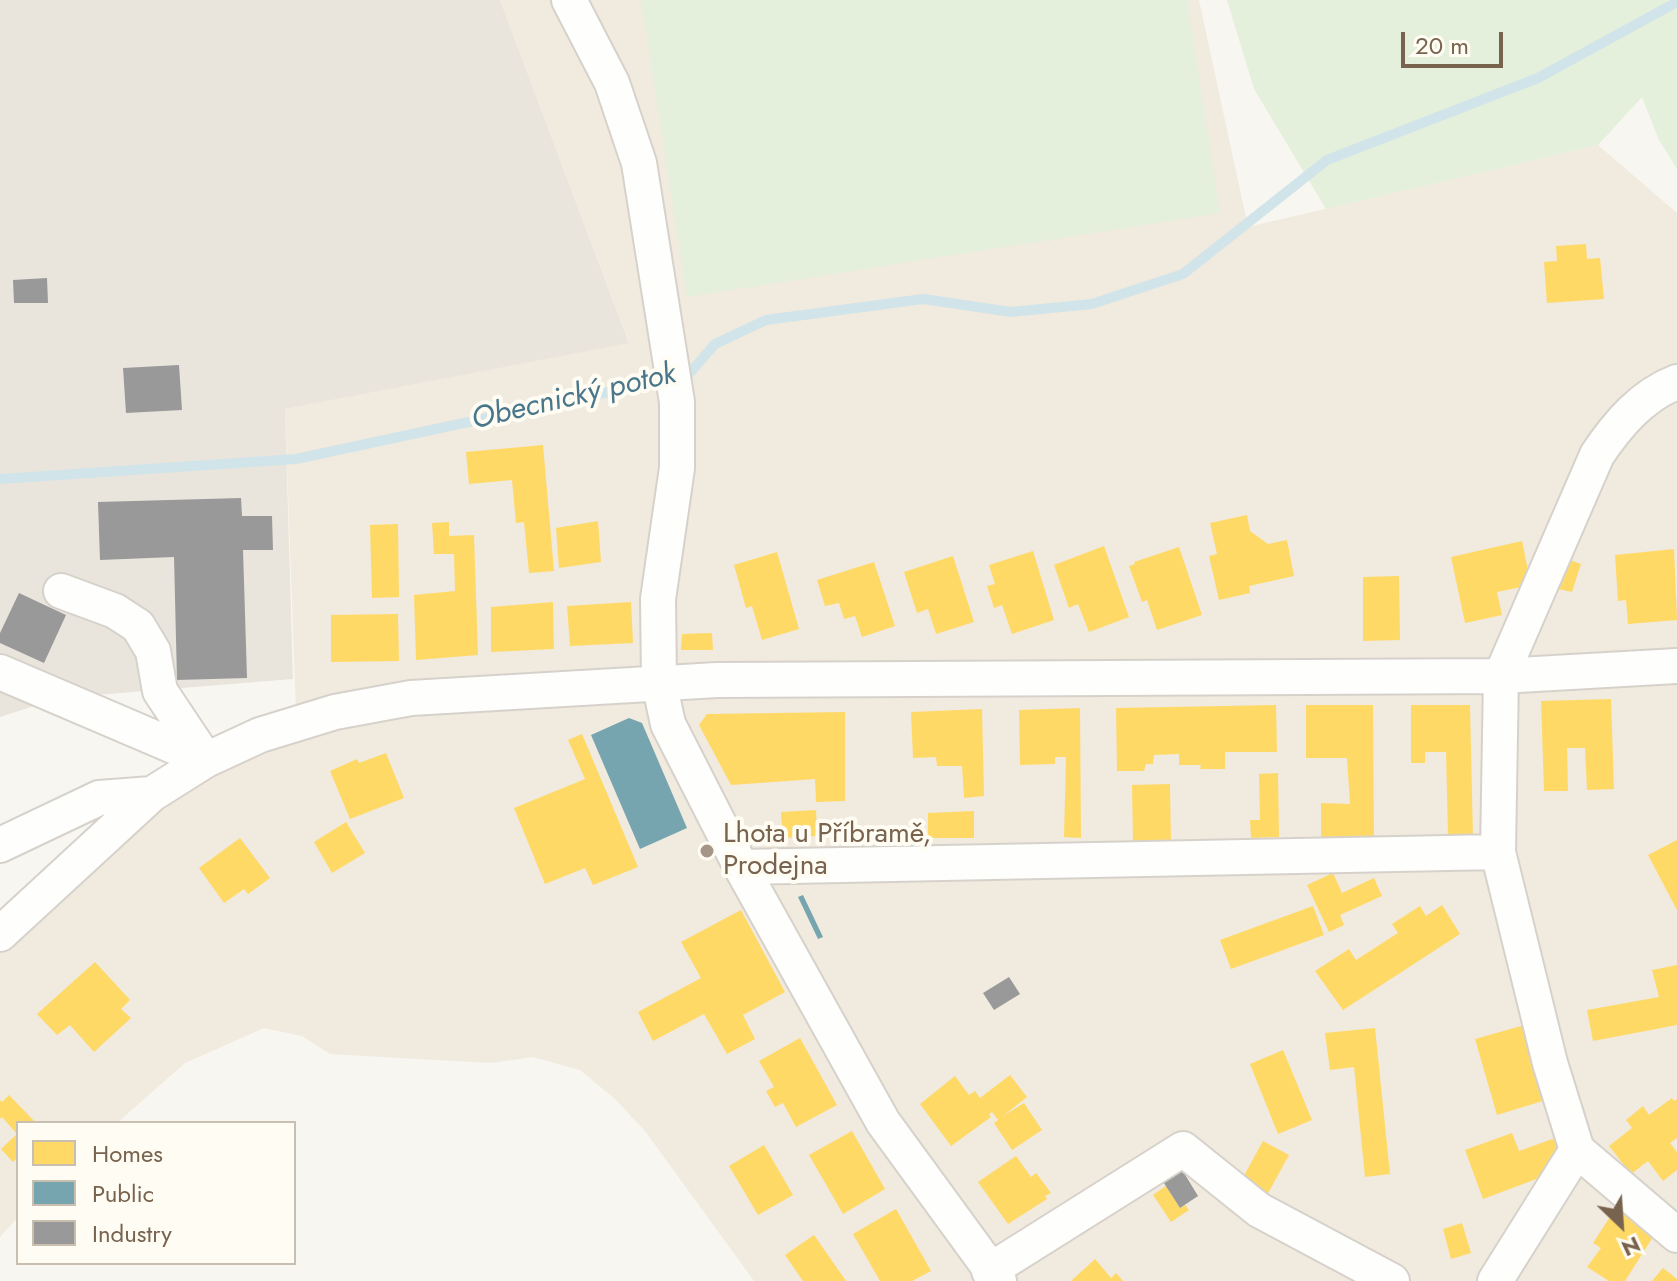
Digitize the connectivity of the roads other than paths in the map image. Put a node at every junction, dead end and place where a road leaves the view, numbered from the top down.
1 (569, 0) edge
2 (1677, 382) edge
3 (61, 591) dead end
4 (1677, 666) edge
5 (0, 672) edge
6 (1501, 676) junction
7 (659, 682) junction
8 (206, 760) junction
9 (152, 794) junction
10 (0, 845) edge
11 (1498, 852) junction
12 (741, 867) junction
13 (0, 934) edge
14 (1577, 1150) junction
15 (1677, 1235) edge
16 (994, 1276) edge
17 (1392, 1281) edge
18 (1495, 1281) edge

1 - 7 street
2 - 6 street
3 - 8 street
4 - 6 street
5 - 8 street
6 - 7 street
6 - 11 street
7 - 8 street
7 - 12 street
8 - 9 street
9 - 10 street
9 - 13 street
11 - 12 street
11 - 14 street
12 - 16 street
14 - 15 street
14 - 18 street
16 - 17 street

